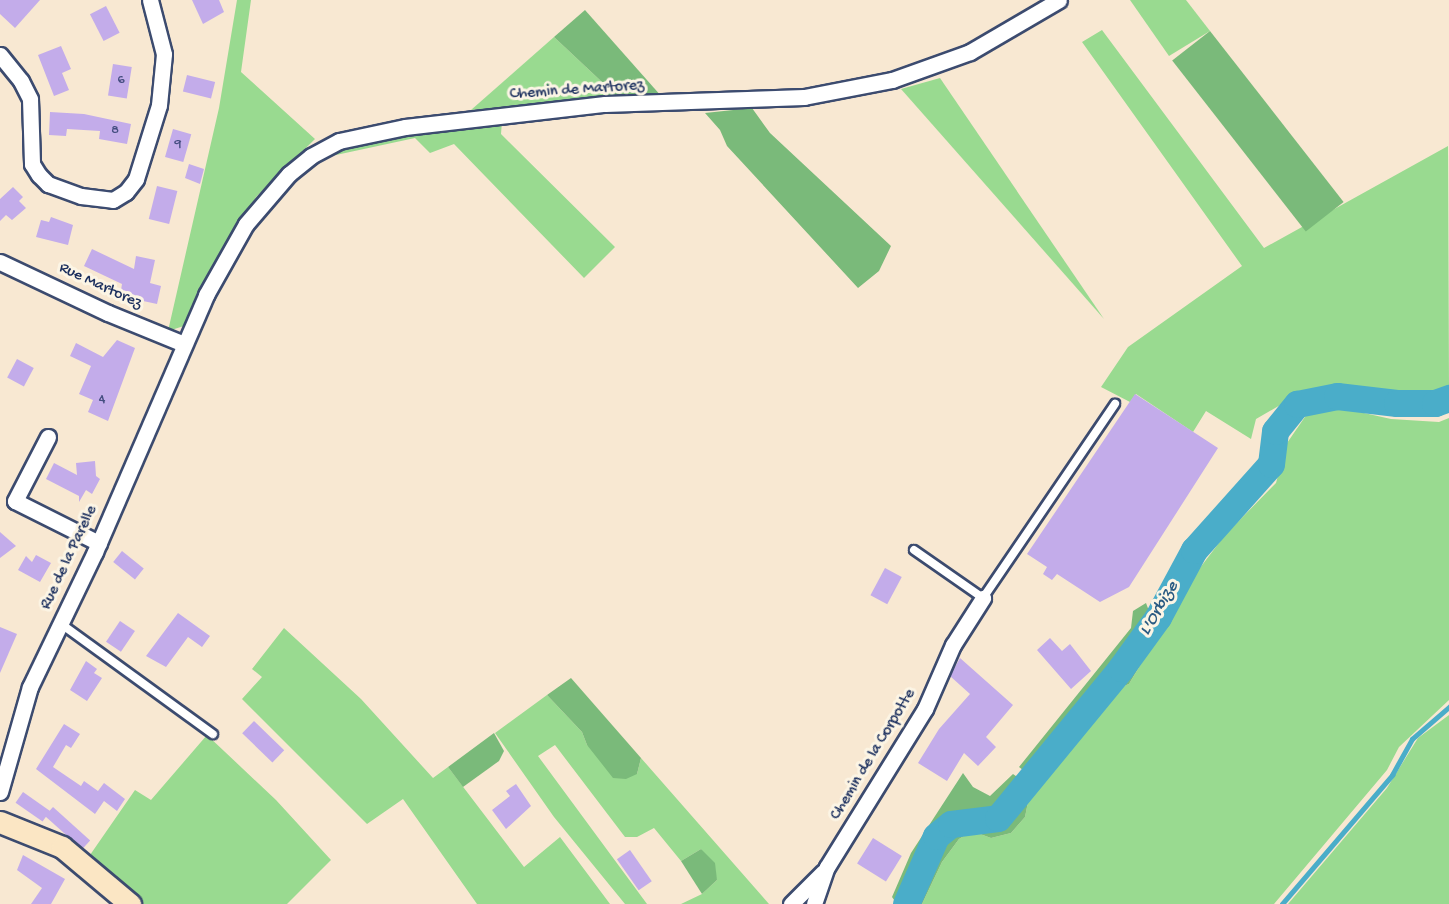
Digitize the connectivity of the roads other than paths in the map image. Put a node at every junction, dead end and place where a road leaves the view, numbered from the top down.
1 (150, 0) edge
2 (1059, 0) edge
3 (0, 56) edge
4 (0, 261) edge
5 (184, 344) junction
6 (1115, 404) dead end
7 (48, 437) dead end
8 (99, 543) junction
9 (914, 550) dead end
10 (983, 598) junction
11 (60, 623) junction
12 (213, 734) dead end
13 (0, 792) edge
14 (0, 822) edge
15 (827, 867) junction
16 (130, 904) edge
17 (791, 904) edge
18 (814, 904) edge

1 - 3 street
2 - 5 street, Chemin de Martorez
4 - 5 street, Rue Martorez
5 - 8 street, Rue de la Parelle
6 - 10 lane, Chemin de la Corpotte
7 - 8 street
8 - 11 street, Rue de la Parelle
9 - 10 lane
10 - 15 street, Chemin de la Corpotte
11 - 12 lane
11 - 13 street, Rue de la Parelle
14 - 16 street
15 - 17 street, Chemin de la Corpotte
15 - 18 street, Chemin de la Corpotte

